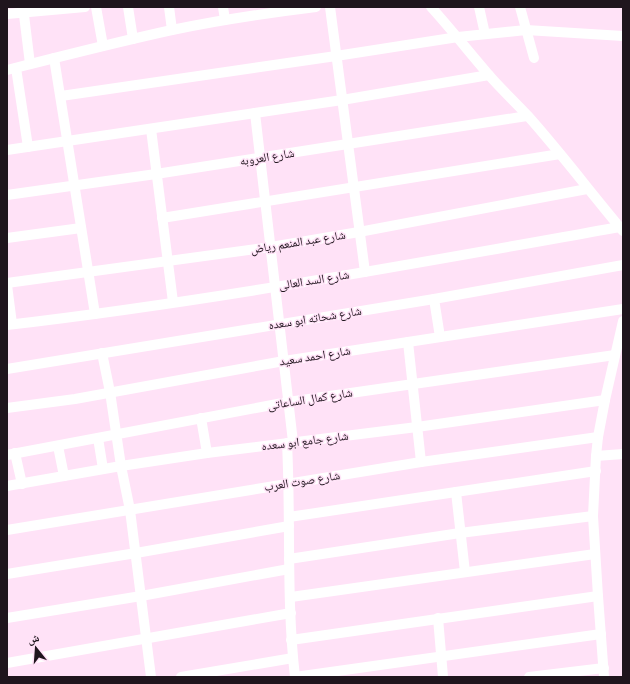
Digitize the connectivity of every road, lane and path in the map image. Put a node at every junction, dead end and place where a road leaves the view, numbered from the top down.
1 (85, 7) edge
2 (96, 7) edge
3 (128, 7) edge
4 (168, 7) edge
5 (223, 7) edge
6 (316, 7) edge
7 (330, 7) edge
8 (431, 7) edge
9 (479, 7) edge
10 (520, 7) edge
11 (23, 10) edge
12 (252, 11) edge
13 (7, 14) edge
14 (225, 20) junction
15 (172, 30) junction
16 (526, 30) junction
17 (485, 34) junction
18 (623, 36) edge
19 (458, 37) junction
20 (133, 39) junction
21 (103, 46) junction
22 (336, 56) junction
23 (54, 58) junction
24 (534, 58) dead end
25 (30, 64) junction
26 (12, 69) edge
27 (489, 75) junction
28 (61, 96) junction
29 (342, 100) junction
30 (255, 113) junction
31 (527, 116) junction
32 (150, 129) junction
33 (68, 141) junction
34 (348, 145) junction
35 (28, 147) junction
36 (7, 150) edge
37 (560, 154) junction
38 (260, 158) junction
39 (156, 174) junction
40 (75, 186) junction
41 (354, 187) junction
42 (587, 188) junction
43 (7, 195) edge
44 (266, 202) junction
45 (162, 218) junction
46 (81, 228) junction
47 (622, 229) edge
48 (359, 232) junction
49 (7, 238) edge
50 (271, 247) junction
51 (168, 262) junction
52 (623, 265) edge
53 (88, 272) junction
54 (364, 272) junction
55 (7, 284) edge
56 (275, 287) junction
57 (434, 299) junction
58 (173, 302) junction
59 (623, 309) edge
60 (95, 314) junction
61 (623, 321) edge
62 (9, 324) edge
63 (279, 324) junction
64 (440, 337) junction
65 (408, 342) junction
66 (102, 353) junction
67 (615, 355) junction
68 (284, 361) junction
69 (7, 369) edge
70 (413, 384) junction
71 (110, 392) junction
72 (605, 400) junction
73 (288, 402) junction
74 (7, 408) edge
75 (201, 418) junction
76 (417, 427) junction
77 (116, 435) junction
78 (598, 437) junction
79 (98, 438) junction
80 (290, 443) junction
81 (58, 446) junction
82 (207, 453) junction
83 (11, 454) edge
84 (623, 454) edge
85 (596, 456) junction
86 (421, 462) junction
87 (121, 466) junction
88 (103, 469) junction
89 (596, 471) junction
90 (64, 476) junction
91 (289, 483) junction
92 (22, 484) junction
93 (7, 486) edge
94 (456, 492) junction
95 (130, 510) junction
96 (593, 516) junction
97 (289, 521) junction
98 (7, 530) edge
99 (460, 533) junction
100 (136, 554) junction
101 (595, 554) junction
102 (289, 564) junction
103 (465, 572) junction
104 (7, 574) edge
105 (141, 596) junction
106 (598, 596) junction
107 (291, 597) junction
108 (290, 613) junction
109 (7, 618) edge
110 (438, 618) junction
111 (601, 634) junction
112 (147, 638) junction
113 (291, 640) junction
114 (441, 656) junction
115 (293, 658) junction
116 (7, 663) edge
117 (604, 672) edge
118 (151, 677) edge
119 (181, 677) edge
120 (295, 677) edge
121 (443, 677) edge
122 (529, 677) edge

1 - 11 street
2 - 21 street
3 - 20 street
4 - 15 street
5 - 14 street
6 - 12 street
7 - 22 street
8 - 19 street
9 - 17 street
10 - 16 street
11 - 13 street
11 - 25 street
12 - 14 street
14 - 15 street
15 - 20 street
16 - 17 street
16 - 18 street
16 - 24 street
17 - 19 street
19 - 22 street
19 - 27 street
20 - 21 street
21 - 23 street
22 - 28 street
22 - 29 street
23 - 25 street
23 - 28 street
25 - 26 street
26 - 35 street
27 - 29 street
27 - 31 street
28 - 33 street
29 - 30 street
29 - 34 street
30 - 32 street
30 - 38 street
31 - 34 street, شارع العروبه
31 - 37 street
32 - 33 street
32 - 39 street
33 - 35 street
33 - 40 street
34 - 38 street, شارع العروبه
34 - 41 street
35 - 36 street
37 - 41 street
37 - 42 street
38 - 39 street, شارع العروبه
38 - 44 street
39 - 40 street, شارع العروبه
39 - 45 street
40 - 43 street, شارع العروبه
40 - 46 street
41 - 44 street
41 - 48 street
42 - 47 street
42 - 48 street, شارع عبد المنعم رياض
44 - 45 street
44 - 50 street
45 - 51 street
46 - 49 street
46 - 53 street
47 - 54 street, شارع السد العالى
48 - 50 street, شارع عبد المنعم رياض
48 - 54 street
50 - 51 street, شارع عبد المنعم رياض
50 - 56 street
51 - 53 street, شارع عبد المنعم رياض
51 - 58 street
52 - 57 street, شارع شحاته ابو سعده
53 - 55 street, شارع عبد المنعم رياض
53 - 60 street
54 - 56 street, شارع السد العالى
55 - 62 street
56 - 58 street, شارع السد العالى
56 - 63 street
57 - 63 street, شارع شحاته ابو سعده
57 - 64 street
58 - 60 street, شارع السد العالى
59 - 64 street, شارع احمد سعيد
60 - 62 street, شارع السد العالى
61 - 67 street
63 - 66 street, شارع شحاته ابو سعده
63 - 68 street
64 - 65 street, شارع احمد سعيد
65 - 68 street, شارع احمد سعيد
65 - 70 street
66 - 69 street, شارع شحاته ابو سعده
66 - 71 street
67 - 70 street, شارع كمال الساعاتى
67 - 72 street
68 - 71 street, شارع احمد سعيد
68 - 73 street
70 - 73 street, شارع كمال الساعاتى
70 - 76 street
71 - 74 street, شارع احمد سعيد
71 - 77 street
72 - 76 street, شارع جامع ابو سعده
72 - 78 street
73 - 75 street, شارع كمال الساعاتى
73 - 80 street
75 - 77 street, شارع كمال الساعاتى
75 - 82 street
76 - 80 street, شارع جامع ابو سعده
76 - 86 street
77 - 79 street, شارع كمال الساعاتى
77 - 87 street
78 - 85 street
78 - 86 street, شارع صوت العرب
79 - 81 street, شارع كمال الساعاتى
79 - 88 street
80 - 82 street, شارع جامع ابو سعده
80 - 91 street
81 - 83 street, شارع كمال الساعاتى
81 - 90 street
82 - 87 street, شارع جامع ابو سعده
83 - 92 street
84 - 85 street
85 - 89 street
86 - 91 street, شارع صوت العرب
87 - 88 street, شارع جامع ابو سعده
87 - 95 street
88 - 90 street, شارع جامع ابو سعده
89 - 94 street
89 - 96 street
90 - 92 street, شارع جامع ابو سعده
91 - 95 street, شارع صوت العرب
91 - 97 street
92 - 93 street, شارع جامع ابو سعده
94 - 97 street
94 - 99 street
95 - 98 street, شارع صوت العرب
95 - 100 street
96 - 99 street
96 - 101 street
97 - 100 street
97 - 102 street
99 - 102 street
99 - 103 street
100 - 104 street
100 - 105 street
101 - 103 street
101 - 106 street
102 - 105 street
102 - 107 street
103 - 107 street
105 - 109 street
105 - 112 street
106 - 110 street
106 - 111 street
107 - 108 street
108 - 112 street
108 - 113 street
110 - 113 street
110 - 114 street
111 - 114 street
111 - 117 street
112 - 116 street
112 - 118 street
113 - 115 street
114 - 120 street
114 - 121 street
115 - 119 street
115 - 120 street
117 - 122 street

